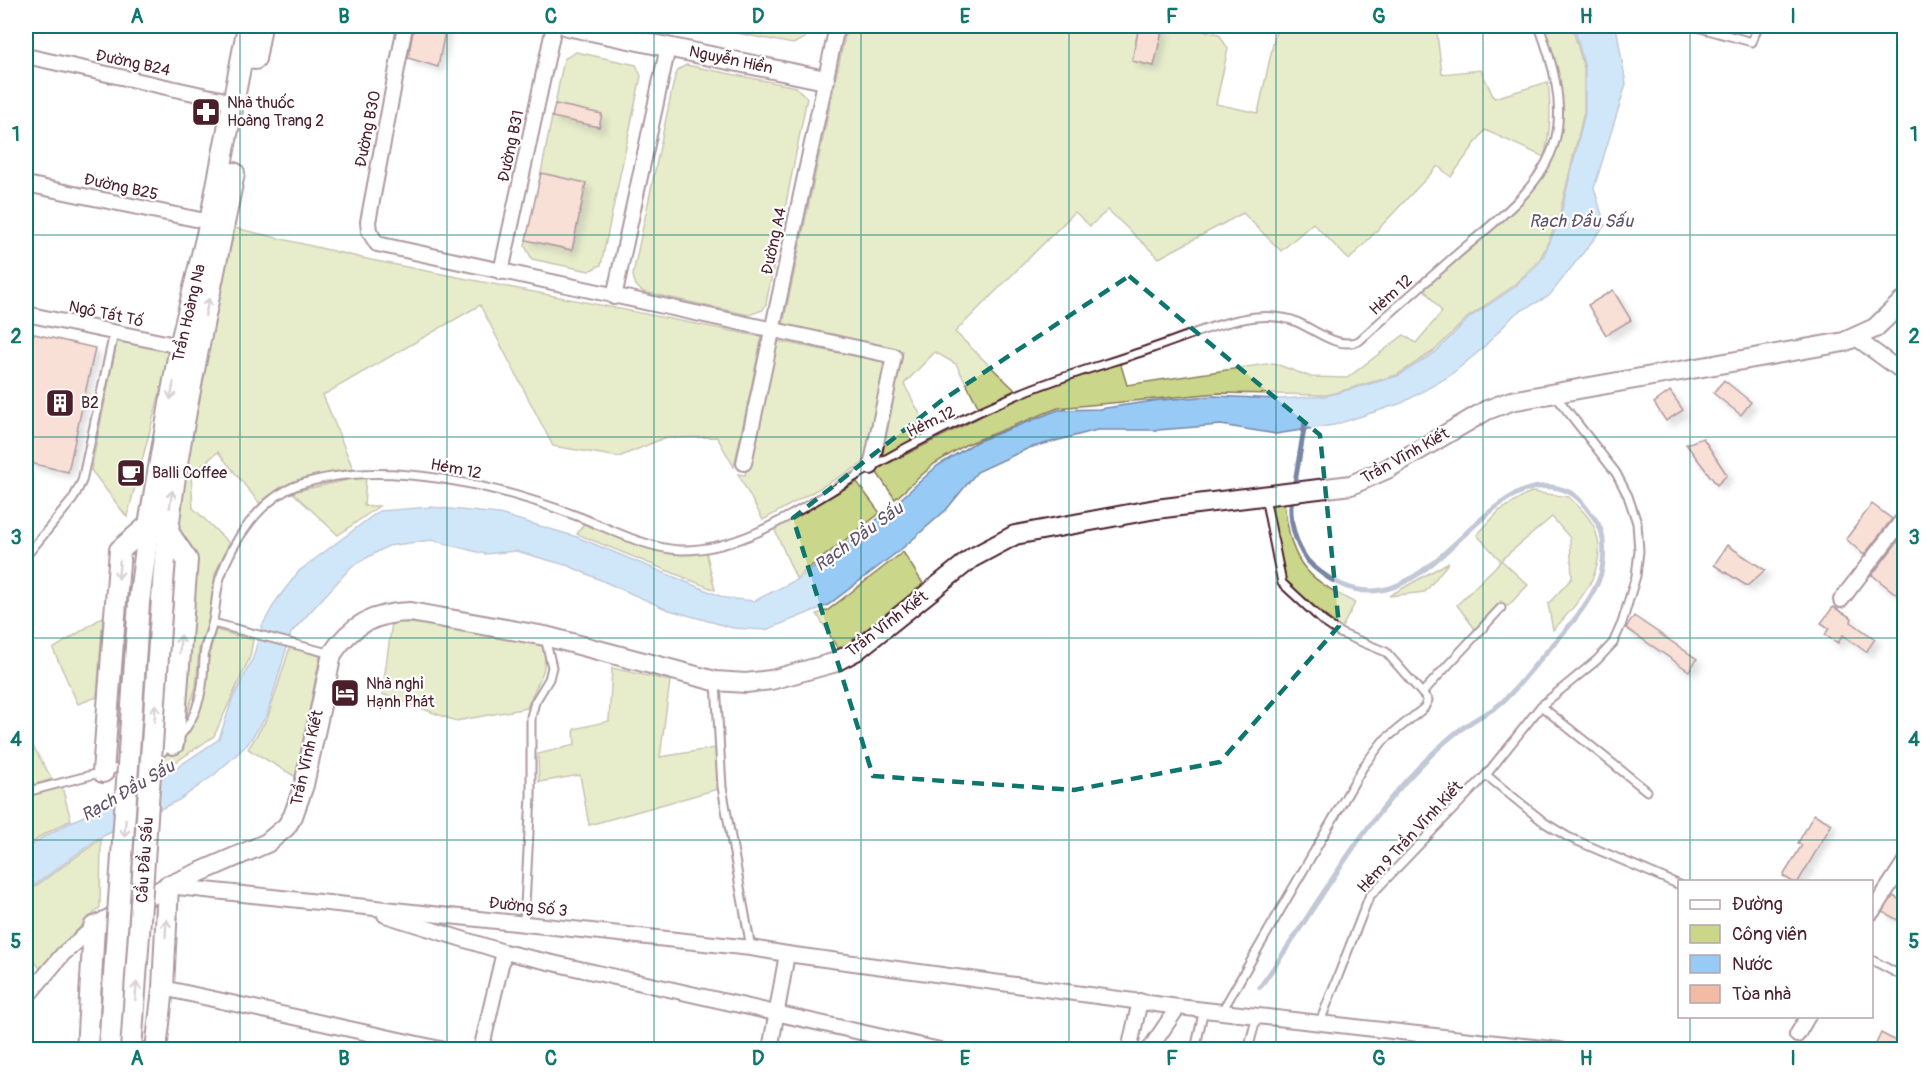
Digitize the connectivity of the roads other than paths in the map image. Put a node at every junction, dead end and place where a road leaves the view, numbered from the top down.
1 (248, 26) edge
2 (261, 26) edge
3 (405, 26) edge
4 (554, 26) edge
5 (567, 26) edge
6 (837, 26) edge
7 (1539, 26) edge
8 (1693, 26) edge
9 (1758, 26) edge
10 (668, 47) junction
11 (26, 56) edge
12 (825, 80) junction
13 (234, 102) junction
14 (26, 183) edge
15 (210, 222) junction
16 (501, 272) junction
17 (614, 297) junction
18 (1905, 300) edge
19 (26, 314) edge
20 (772, 330) junction
21 (114, 333) junction
22 (1856, 338) junction
23 (180, 346) junction
24 (1905, 373) edge
25 (1553, 392) junction
26 (744, 463) dead end
27 (871, 467) junction
28 (1272, 494) junction
29 (1905, 518) edge
30 (157, 527) junction
31 (26, 556) edge
32 (162, 599) joint
33 (1841, 600) dead end
34 (139, 602) joint
35 (1501, 608) dead end
36 (213, 623) junction
37 (545, 636) junction
38 (332, 654) junction
39 (715, 681) junction
40 (1422, 693) junction
41 (1541, 706) junction
42 (173, 744) junction
43 (103, 772) junction
44 (1486, 775) junction
45 (1647, 791) dead end
46 (26, 792) edge
47 (1905, 863) edge
48 (1678, 884) edge
49 (168, 886) junction
50 (356, 906) junction
51 (1873, 911) edge
52 (524, 923) junction
53 (94, 927) junction
54 (751, 948) junction
55 (504, 952) junction
56 (787, 954) junction
57 (1873, 961) edge
58 (1905, 978) edge
59 (163, 988) junction
60 (26, 998) edge
61 (1140, 1001) junction
62 (1178, 1007) junction
63 (1204, 1009) junction
64 (1222, 1011) junction
65 (778, 1013) junction
66 (1257, 1015) junction
67 (1807, 1018) edge
68 (1320, 1022) junction
69 (1797, 1035) dead end
70 (87, 1050) edge
71 (109, 1050) edge
72 (131, 1050) edge
73 (156, 1050) edge
74 (445, 1050) edge
75 (481, 1050) edge
76 (770, 1050) edge
77 (939, 1050) edge
78 (1129, 1050) edge
79 (1149, 1050) edge
80 (1195, 1050) edge
81 (1248, 1050) edge
82 (1560, 1050) edge

1 - 13 main road, Trần Hoàng Na
30 -> 2 main road, Trần Hoàng Na
3 - 16 street, Đường B30
4 - 16 street, Đường B31
5 - 10 street, Nguyễn Hiền
6 - 12 street, Đường A4
7 - 27 lane, Hẻm 12
8 - 9 lane
10 - 12 street, Nguyễn Hiền
10 - 17 street
11 - 13 street, Đường B24
12 - 20 street, Đường A4
13 - 15 main road, Trần Hoàng Na
14 - 15 street, Đường B25
15 - 23 main road, Trần Hoàng Na
16 - 17 street
17 - 20 street
18 - 22 street, Trần Vĩnh Kiết
19 - 21 street, Ngô Tất Tố
20 - 26 street, Đường A4
20 - 27 street
21 - 23 street, Ngô Tất Tố
21 - 31 lane
22 - 24 street
22 - 25 street, Trần Vĩnh Kiết
23 -> 30 main road, Trần Hoàng Na
25 - 28 street, Trần Vĩnh Kiết
25 - 41 lane, Hẻm 9 Trần Vĩnh Kiết
27 - 36 lane, Hẻm 12
28 - 39 street, Trần Vĩnh Kiết
28 - 40 lane
29 - 33 street
30 - 32 main road, Trần Hoàng Na
30 - 34 main road, Trần Hoàng Na
42 -> 30 main road
30 -> 43 main road
72 -> 32 main road, Cầu Đầu Sấu, bridge
34 -> 71 main road, Cầu Đầu Sấu, bridge
35 - 40 lane
36 - 38 lane
36 - 42 lane, Hẻm 12
37 - 38 street, Trần Vĩnh Kiết
37 - 39 street, Trần Vĩnh Kiết
37 - 52 lane
38 - 49 street, Trần Vĩnh Kiết
39 - 54 lane
40 - 64 lane
41 - 44 lane, Hẻm 9 Trần Vĩnh Kiết
41 - 45 lane
42 - 43 lane
43 - 46 lane
44 - 48 lane, Hẻm 9 Trần Vĩnh Kiết
44 - 68 lane, Hẻm 9 Trần Vĩnh Kiết
47 - 51 street
49 - 50 street, Đường Số 3
49 - 53 street, Trần Vĩnh Kiết
59 -> 49 main road
50 - 52 street, Đường Số 3
50 - 55 street
52 - 54 street, Đường Số 3
53 - 60 street, Trần Vĩnh Kiết
53 - 70 main road
54 - 56 street, Đường Số 3
55 - 65 street
55 - 75 street
56 - 61 street, Đường Số 3
56 - 65 street
57 - 58 lane
59 - 73 main road
59 - 74 street
61 - 62 street, Đường Số 3
61 - 78 street
62 - 63 street, Đường Số 3
62 - 79 street
63 - 64 street, Đường Số 3
63 - 80 lane
64 - 66 street, Đường Số 3
65 - 76 street
65 - 77 street
66 - 68 street, Đường Số 3
66 - 81 lane
67 - 69 street
68 - 82 street, Đường Số 3

